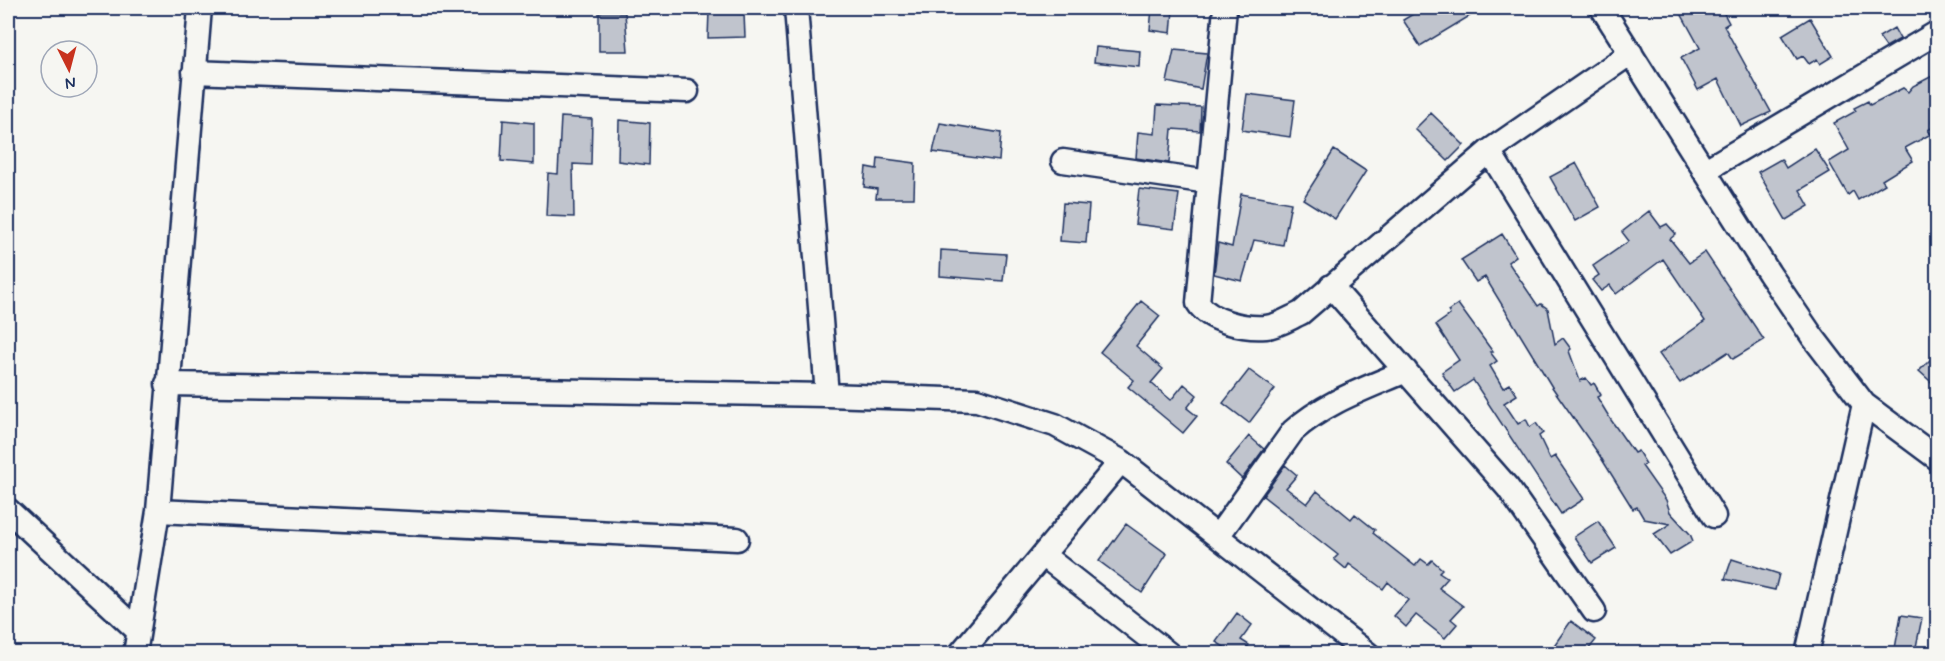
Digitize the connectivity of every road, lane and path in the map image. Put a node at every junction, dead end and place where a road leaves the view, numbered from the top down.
1 (200, 8) edge
2 (796, 8) edge
3 (1226, 8) edge
4 (1602, 8) edge
5 (1938, 33) edge
6 (1631, 53) junction
7 (194, 72) junction
8 (687, 91) dead end
9 (1489, 151) junction
10 (1063, 161) dead end
11 (1704, 171) junction
12 (1209, 182) junction
13 (1331, 286) junction
14 (1406, 371) junction
15 (167, 384) junction
16 (827, 395) junction
17 (1864, 404) junction
18 (1938, 459) edge
19 (1121, 461) junction
20 (8, 510) edge
21 (158, 511) junction
22 (1714, 516) dead end
23 (1218, 536) junction
24 (737, 539) dead end
25 (1043, 555) junction
26 (1594, 611) dead end
27 (138, 631) junction
28 (135, 654) edge
29 (960, 654) edge
30 (1169, 654) edge
31 (1368, 654) edge
32 (1807, 654) edge

1 - 7 street
2 - 16 street
3 - 12 street
4 - 6 street
5 - 11 street
6 - 9 street
6 - 11 street
7 - 8 street
7 - 15 street
9 - 13 street
9 - 22 street
10 - 12 street
11 - 17 street
12 - 13 street
13 - 14 street
14 - 23 street
14 - 26 street
15 - 16 street
15 - 21 street
16 - 19 street
17 - 18 street
17 - 32 street
19 - 23 street
19 - 25 street
20 - 27 street
21 - 24 street
21 - 27 street
23 - 31 street
25 - 29 street
25 - 30 street
27 - 28 street

